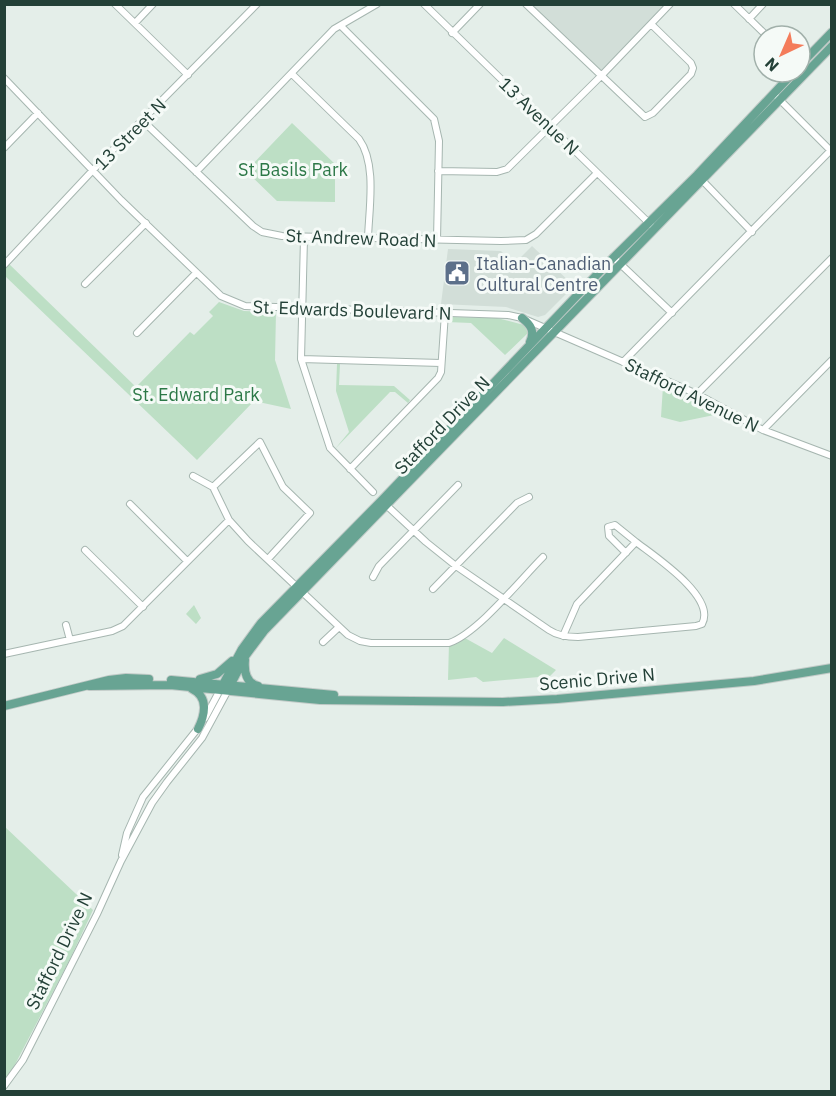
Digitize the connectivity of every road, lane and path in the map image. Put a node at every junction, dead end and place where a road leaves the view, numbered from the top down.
1 (116, 4) edge
2 (153, 4) edge
3 (257, 4) edge
4 (378, 4) edge
5 (424, 4) edge
6 (480, 4) edge
7 (526, 4) edge
8 (670, 4) edge
9 (734, 4) edge
10 (763, 4) edge
11 (749, 19) junction
12 (135, 23) junction
13 (651, 24) junction
14 (754, 24) edge
15 (341, 26) junction
16 (831, 32) edge
17 (452, 33) junction
18 (831, 46) edge
19 (812, 56) edge
20 (812, 60) edge
21 (292, 74) junction
22 (188, 75) junction
23 (601, 76) junction
24 (4, 78) edge
25 (785, 84) edge
26 (788, 84) edge
27 (776, 97) junction
28 (38, 113) junction
29 (143, 121) junction
30 (549, 127) junction
31 (4, 148) edge
32 (831, 149) edge
33 (93, 170) junction
34 (438, 171) junction
35 (196, 172) junction
36 (597, 173) junction
37 (699, 177) junction
38 (146, 223) junction
39 (651, 225) junction
40 (752, 232) junction
41 (304, 238) junction
42 (368, 238) junction
43 (437, 240) junction
44 (831, 258) edge
45 (616, 260) junction
46 (4, 265) edge
47 (196, 273) junction
48 (85, 284) dead end
49 (301, 308) junction
50 (445, 313) junction
51 (672, 313) junction
52 (522, 318) junction
53 (550, 330) junction
54 (137, 333) dead end
55 (528, 346) junction
56 (301, 358) junction
57 (831, 360) edge
58 (623, 362) junction
59 (441, 363) junction
60 (697, 394) junction
61 (764, 430) junction
62 (831, 456) edge
63 (350, 469) junction
64 (193, 476) dead end
65 (458, 485) dead end
66 (213, 487) junction
67 (373, 492) dead end
68 (529, 497) dead end
69 (385, 503) junction
70 (130, 504) dead end
71 (229, 520) junction
72 (414, 531) junction
73 (636, 542) junction
74 (85, 550) dead end
75 (626, 552) junction
76 (543, 557) dead end
77 (268, 560) junction
78 (187, 561) junction
79 (456, 566) junction
80 (373, 577) dead end
81 (433, 589) dead end
82 (300, 590) junction
83 (502, 598) junction
84 (143, 607) junction
85 (66, 625) dead end
86 (339, 627) junction
87 (563, 636) junction
88 (70, 640) junction
89 (323, 642) dead end
90 (244, 652) junction
91 (4, 654) edge
92 (831, 668) edge
93 (188, 683) junction
94 (225, 687) junction
95 (264, 688) junction
96 (364, 700) junction
97 (4, 706) edge
98 (198, 729) junction
99 (121, 861) junction
100 (4, 1086) edge

1 - 12 street
2 - 12 street
3 - 22 street, 13 Street N
4 - 15 street
5 - 17 street, 13 Avenue N
6 - 17 street
7 - 23 street
8 - 13 street
9 - 11 street
10 - 11 street
11 - 14 street
12 - 22 street
13 - 23 street
13 - 23 street
15 - 21 street
15 - 34 street
16 - 19 main road, Stafford Drive N
17 - 30 street, 13 Avenue N
18 - 20 main road, Stafford Drive N
21 - 35 street
21 - 42 street
22 - 29 street, 13 Street N
23 - 30 street
24 - 28 street, St. Edwards Boulevard N
25 - 27 main road, Stafford Drive N
26 - 27 main road, Stafford Drive N
27 - 32 street
27 - 37 main road, Stafford Drive N
28 - 31 street
28 - 33 street, St. Edwards Boulevard N
29 - 33 street, 13 Street N
29 - 35 street, St. Andrew Road N
30 - 34 street
30 - 36 street, 13 Avenue N
32 - 40 street
33 - 38 street, St. Edwards Boulevard N
33 - 46 street, 13 Street N
34 - 43 street
35 - 41 street, St. Andrew Road N
36 - 39 street, 13 Avenue N
36 - 43 street, St. Andrew Road N
37 - 39 main road, Stafford Drive N
37 - 40 street
38 - 47 street, St. Edwards Boulevard N
38 - 48 street
39 - 45 main road, Stafford Drive N
40 - 51 street
41 - 42 street, St. Andrew Road N
41 - 49 street
42 - 43 street, St. Andrew Road N
44 - 60 street
45 - 51 street
45 - 53 main road, Stafford Drive N
47 - 49 street, St. Edwards Boulevard N
47 - 54 street
49 - 50 street, St. Edwards Boulevard N
49 - 56 street
50 - 52 street, St. Edwards Boulevard N
50 - 59 street
51 - 58 street
52 - 53 street, St. Edwards Boulevard N
52 - 55 main road
53 - 55 main road, Stafford Drive N
53 - 58 street, Stafford Avenue N
53 - 69 main road, Stafford Drive N
55 - 69 main road, Stafford Drive N
56 - 59 street
56 - 63 street
57 - 61 street
58 - 60 street, Stafford Avenue N
59 - 63 street
60 - 61 street, Stafford Avenue N
61 - 62 street, Stafford Avenue N
63 - 67 street
64 - 66 street
65 - 72 street
66 - 71 street
66 - 77 street
68 - 79 street
69 - 72 street
69 - 82 main road, Stafford Drive N
70 - 78 street
71 - 77 street
71 - 78 street
72 - 79 street
72 - 80 street
73 - 75 street
73 - 75 street
73 - 87 street
74 - 84 street
75 - 87 street
76 - 83 street
77 - 82 street
78 - 84 street
79 - 81 street
79 - 83 street
82 - 86 street
82 - 90 main road, Stafford Drive N
83 - 86 street
83 - 87 street
84 - 88 street
85 - 88 street
86 - 89 street
88 - 91 street
90 - 93 main road
90 - 94 main road, Stafford Drive N
90 - 95 main road
92 - 96 main road, Scenic Drive N
93 - 94 main road, Scenic Drive N
93 - 97 main road, Scenic Drive N
93 - 98 main road
94 - 95 main road, Scenic Drive N
94 - 96 main road, Scenic Drive N
94 - 98 street, Stafford Drive N
94 - 99 street, Stafford Drive N
95 - 96 main road, Scenic Drive N
98 - 99 street, Stafford Drive N
99 - 100 street, Stafford Drive N

